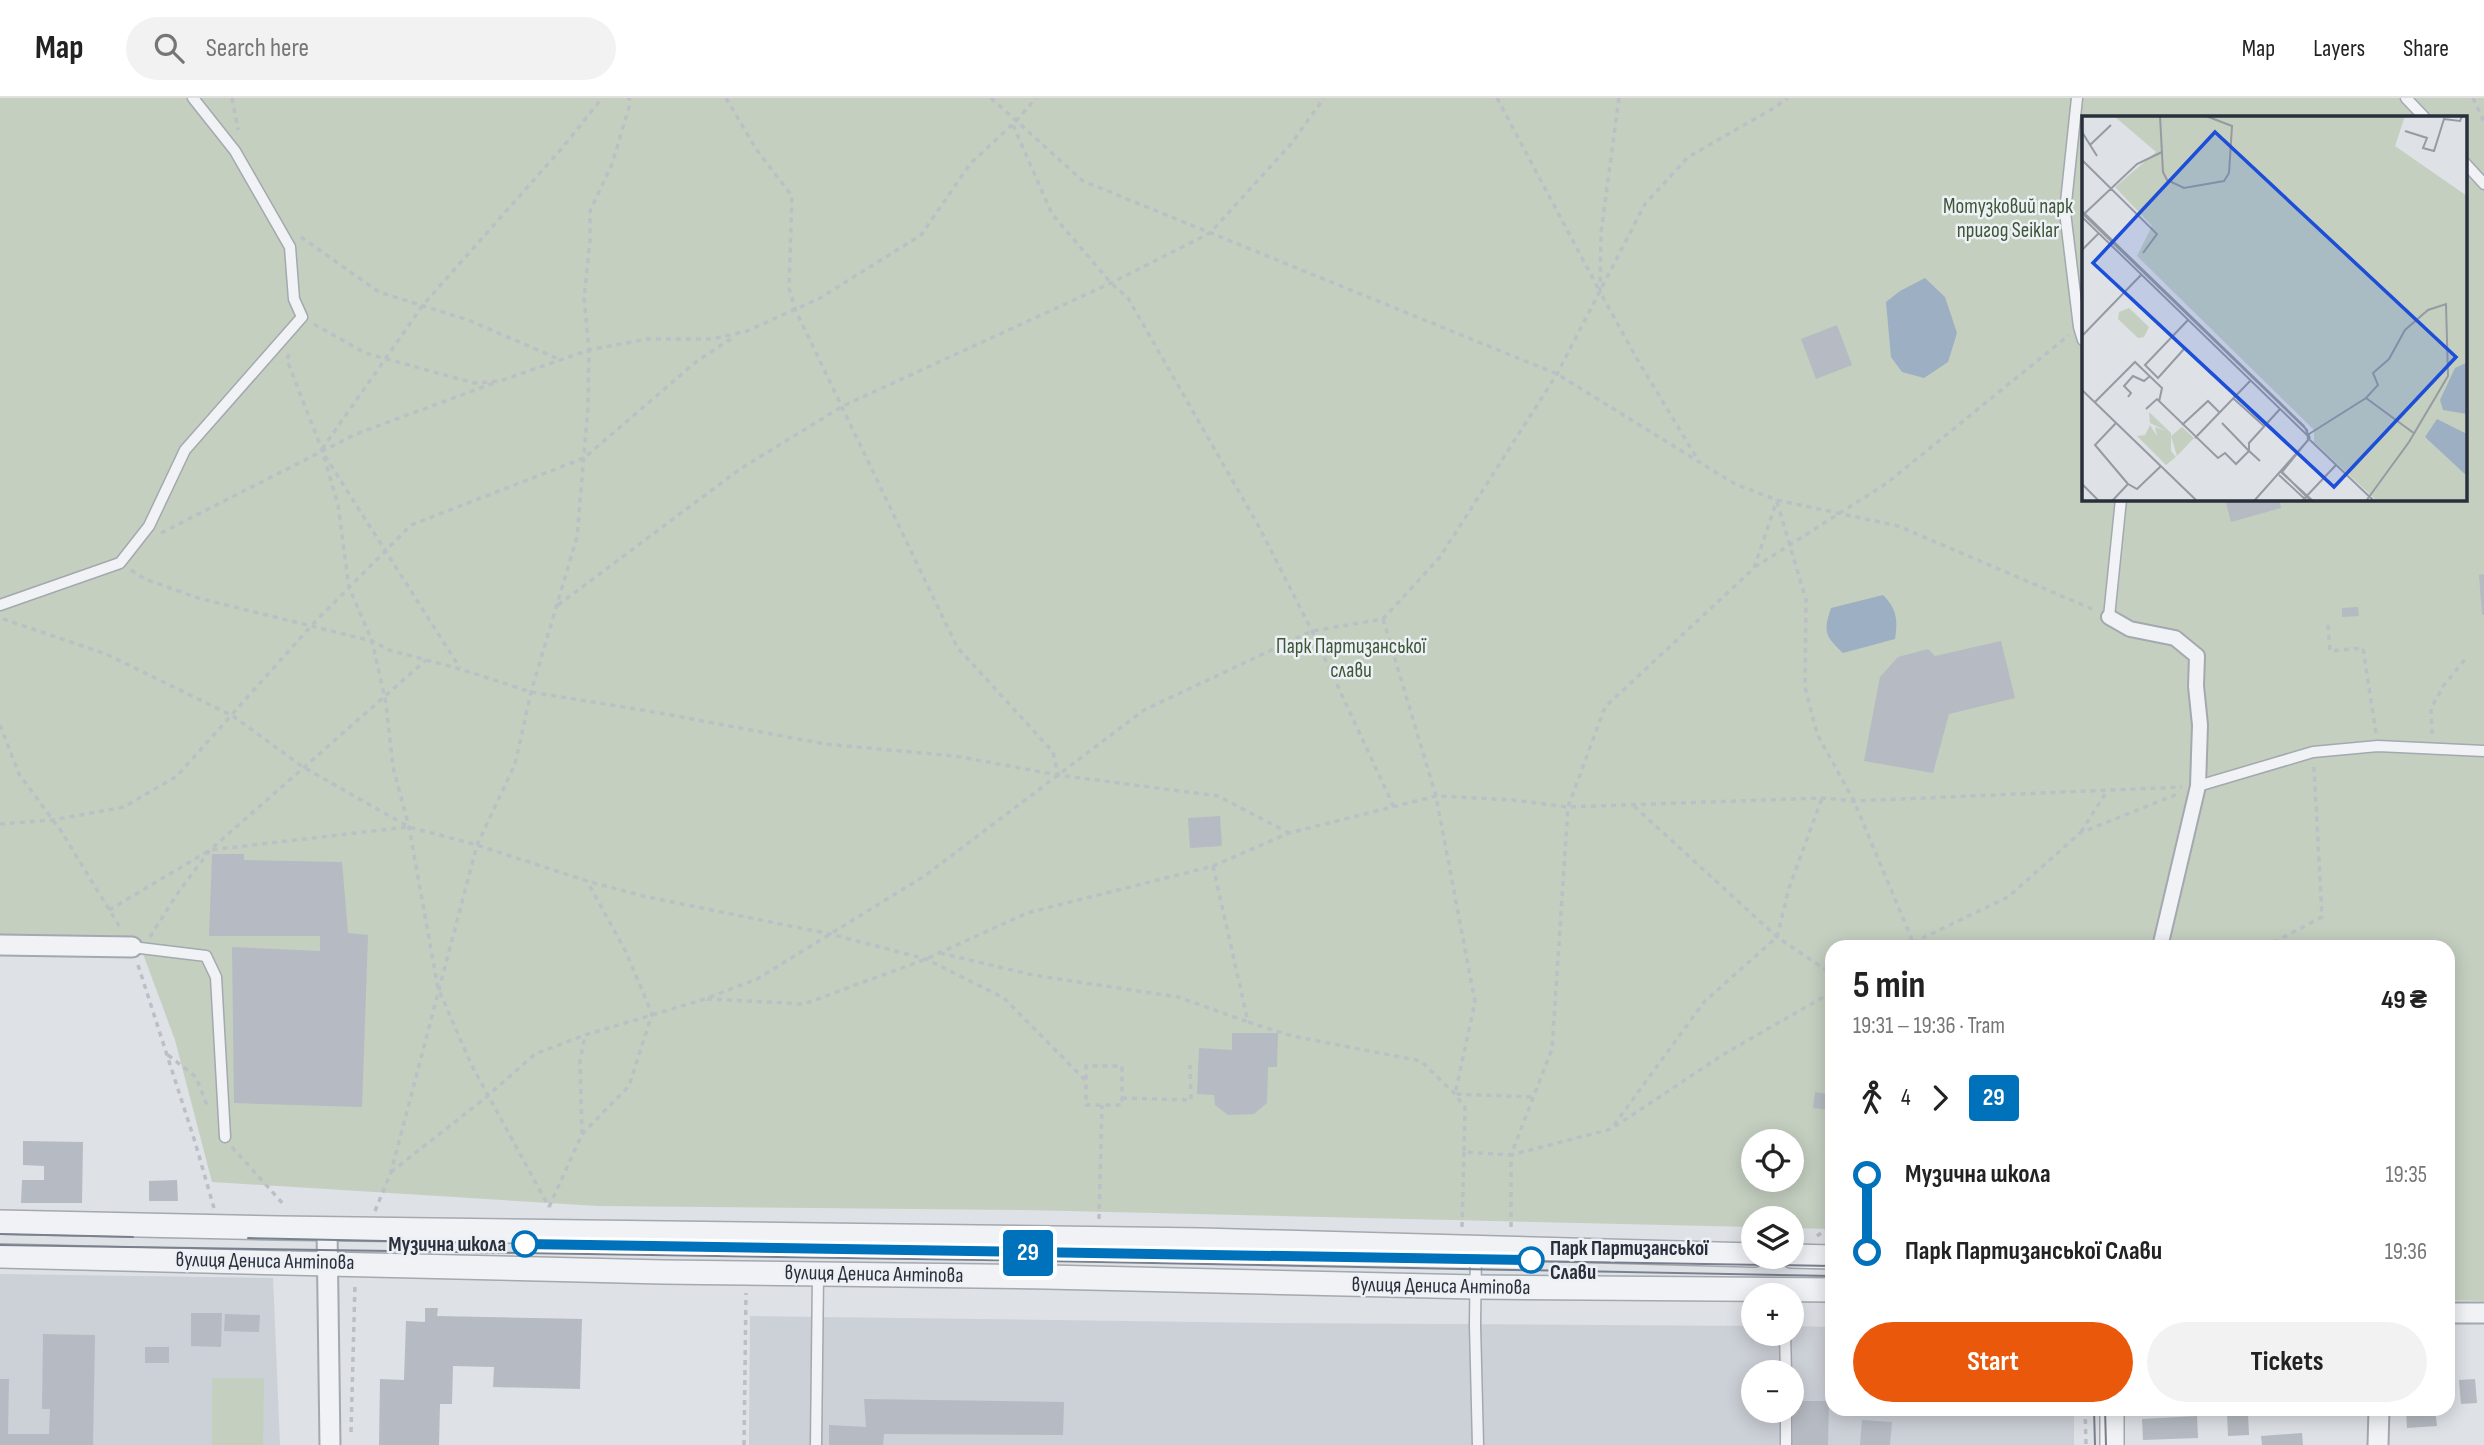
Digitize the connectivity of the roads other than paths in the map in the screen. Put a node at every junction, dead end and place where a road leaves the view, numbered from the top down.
1 (193, 98) edge
2 (2077, 98) edge
3 (2406, 98) edge
4 (2423, 116) edge
5 (2466, 164) edge
6 (2484, 184) edge
7 (2082, 337) edge
8 (2121, 500) edge
9 (0, 605) edge
10 (2109, 617) joint
11 (2484, 751) edge
12 (2198, 786) junction
13 (2162, 940) edge
14 (0, 945) edge
15 (138, 948) joint
16 (225, 1137) dead end
17 (0, 1222) edge
18 (327, 1228) junction
19 (1469, 1239) junction
20 (1741, 1254) edge
21 (0, 1256) edge
22 (1804, 1256) edge
23 (1825, 1257) edge
24 (327, 1262) junction
25 (818, 1273) junction
26 (1475, 1287) junction
27 (1825, 1290) edge
28 (1741, 1291) edge
29 (1804, 1291) edge
30 (2455, 1313) edge
31 (2484, 1313) edge
32 (2112, 1416) edge
33 (2379, 1416) edge
34 (1786, 1423) edge
35 (330, 1445) edge
36 (816, 1445) edge
37 (1478, 1445) edge
38 (1786, 1445) edge
39 (2112, 1445) edge
40 (2378, 1445) edge

1 - 9 lane
2 - 7 lane
3 - 4 lane
5 - 6 lane
8 - 10 lane
10 - 12 street
11 - 12 lane
12 - 13 street
14 - 15 street
15 - 16 lane
17 - 18 street, вулиця Дениса Антіпова
18 - 19 street, вулиця Дениса Антіпова
18 - 24 street
19 - 20 street, вулиця Дениса Антіпова
19 - 26 lane
21 - 24 street, вулиця Дениса Антіпова
22 - 23 street
24 - 25 street, вулиця Дениса Антіпова
24 - 35 street
25 - 26 street, вулиця Дениса Антіпова
25 - 36 lane
26 - 28 street, вулиця Дениса Антіпова
26 - 37 lane
27 - 29 street, вулиця Дениса Антіпова
30 - 31 street
32 - 39 street
33 - 40 street
34 - 38 lane

